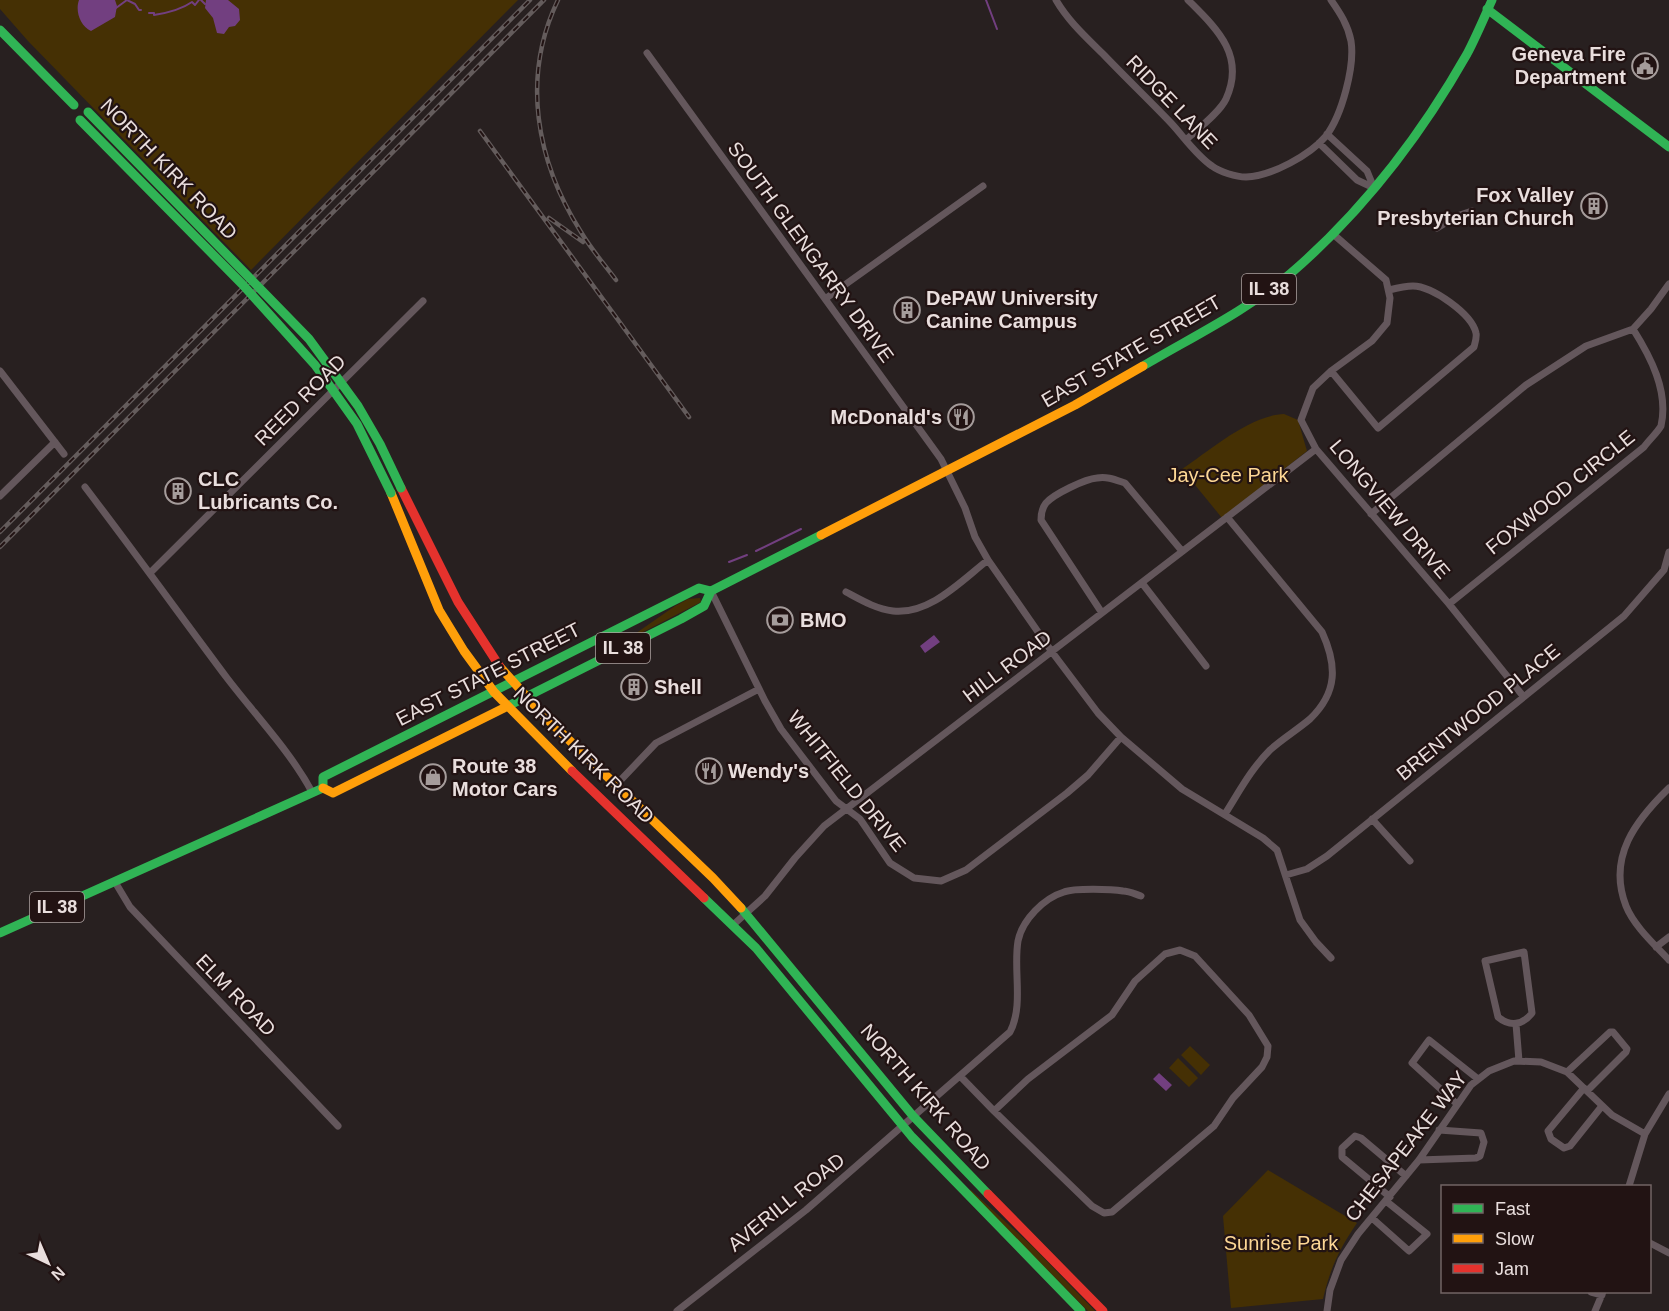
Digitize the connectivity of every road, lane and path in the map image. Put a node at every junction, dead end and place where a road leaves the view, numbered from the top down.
1 (1056, 0) edge
2 (1188, 0) edge
3 (1331, 0) edge
4 (1491, 0) edge
5 (1487, 9) junction
6 (0, 30) edge
7 (647, 53) dead end
8 (74, 105) junction
9 (1327, 134) junction
10 (1187, 139) junction
11 (1319, 143) junction
12 (1669, 147) edge
13 (983, 186) dead end
14 (1374, 188) junction
15 (1472, 210) dead end
16 (1437, 228) dead end
17 (1333, 234) junction
18 (1669, 284) edge
19 (1389, 290) junction
20 (825, 299) junction
21 (423, 301) dead end
22 (1632, 329) junction
23 (0, 371) edge
24 (1331, 372) junction
25 (1669, 401) edge
26 (55, 442) junction
27 (1316, 448) junction
28 (64, 454) dead end
29 (948, 470) junction
30 (85, 487) dead end
31 (396, 490) junction
32 (0, 496) edge
33 (1371, 514) junction
34 (1227, 517) junction
35 (1182, 551) junction
36 (1669, 552) edge
37 (988, 560) junction
38 (150, 573) junction
39 (1142, 583) junction
40 (711, 591) junction
41 (846, 592) dead end
42 (1449, 604) junction
43 (1102, 613) junction
44 (1052, 652) junction
45 (1206, 666) dead end
46 (514, 682) junction
47 (759, 689) junction
48 (494, 692) junction
49 (1523, 696) junction
50 (528, 697) junction
51 (508, 707) junction
52 (1121, 736) junction
53 (616, 785) junction
54 (323, 788) junction
55 (1669, 788) edge
56 (312, 792) junction
57 (846, 809) junction
58 (1225, 814) junction
59 (1372, 819) junction
60 (1410, 861) dead end
61 (1286, 875) junction
62 (115, 882) junction
63 (1141, 896) dead end
64 (747, 914) junction
65 (733, 925) junction
66 (0, 933) edge
67 (1669, 937) edge
68 (1656, 947) junction
69 (1331, 958) dead end
70 (1669, 960) edge
71 (1516, 1024) junction
72 (1519, 1061) junction
73 (1567, 1072) junction
74 (960, 1076) junction
75 (1478, 1079) junction
76 (1586, 1089) junction
77 (1669, 1094) edge
78 (1457, 1104) junction
79 (1602, 1106) junction
80 (994, 1111) junction
81 (913, 1116) junction
82 (338, 1126) dead end
83 (902, 1126) junction
84 (1439, 1130) junction
85 (1645, 1134) junction
86 (1419, 1160) junction
87 (1406, 1176) junction
88 (1629, 1185) edge
89 (1388, 1199) junction
90 (1372, 1218) junction
91 (1651, 1243) edge
92 (1669, 1252) edge
93 (1603, 1293) edge
94 (676, 1311) edge
95 (1081, 1311) edge
96 (1102, 1311) edge
97 (1327, 1311) edge
98 (1595, 1311) edge

1 - 10 street, RIDGE LANE
2 - 10 street
3 - 9 street, RIDGE LANE
4 - 5 main road, EAST STATE STREET / IL 38
5 - 12 main road
5 - 14 main road, EAST STATE STREET / IL 38
6 - 8 main road
7 - 20 street, SOUTH GLENGARRY DRIVE
8 - 31 main road, NORTH KIRK ROAD, bridge
8 - 31 main road, NORTH KIRK ROAD, bridge
9 - 11 street, RIDGE LANE
9 - 14 street
10 - 11 street, RIDGE LANE
11 - 14 street
13 - 20 street
14 - 17 main road, EAST STATE STREET / IL 38
15 - 16 street
17 - 19 street
17 - 29 main road, EAST STATE STREET / IL 38
18 - 22 street
19 - 24 street, LONGVIEW DRIVE
19 - 24 street
20 - 29 street, SOUTH GLENGARRY DRIVE
21 - 38 street, REED ROAD
22 - 25 street, FOXWOOD CIRCLE
22 - 33 street
23 - 26 street
24 - 27 street, LONGVIEW DRIVE
25 - 42 street, FOXWOOD CIRCLE
26 - 28 street
26 - 32 street
27 - 33 street, LONGVIEW DRIVE
27 - 34 street, HILL ROAD
29 - 37 street, SOUTH GLENGARRY DRIVE
29 - 40 main road, EAST STATE STREET / IL 38
30 - 38 street
31 - 46 main road, NORTH KIRK ROAD
31 - 48 main road, NORTH KIRK ROAD
33 - 42 street, LONGVIEW DRIVE
34 - 35 street, HILL ROAD
34 - 58 street
35 - 39 street, HILL ROAD
35 - 43 street
36 - 49 street, BRENTWOOD PLACE
37 - 41 street
37 - 44 street, SOUTH GLENGARRY DRIVE
38 - 56 street
39 - 43 street, HILL ROAD
39 - 45 street
40 - 46 main road, EAST STATE STREET / IL 38
40 - 47 street, WHITFIELD DRIVE
40 - 50 main road, EAST STATE STREET / IL 38
42 - 49 street, LONGVIEW DRIVE
43 - 44 street, HILL ROAD
44 - 52 street, SOUTH GLENGARRY DRIVE
44 - 57 street, HILL ROAD
46 - 48 main road, EAST STATE STREET / IL 38
46 - 50 main road, NORTH KIRK ROAD
47 - 53 street
47 - 57 street, WHITFIELD DRIVE
48 - 51 main road, NORTH KIRK ROAD
48 - 54 main road, EAST STATE STREET / IL 38
49 - 59 street, BRENTWOOD PLACE
50 - 51 main road, EAST STATE STREET / IL 38
50 - 53 main road, NORTH KIRK ROAD
51 - 54 main road, EAST STATE STREET / IL 38
51 - 65 main road, NORTH KIRK ROAD
52 - 57 street, WHITFIELD DRIVE
52 - 58 street, SOUTH GLENGARRY DRIVE
53 - 64 main road, NORTH KIRK ROAD
54 - 56 main road, EAST STATE STREET / IL 38
55 - 68 street
56 - 62 main road, EAST STATE STREET / IL 38
57 - 64 street, HILL ROAD
58 - 61 street, SOUTH GLENGARRY DRIVE
59 - 60 street
59 - 61 street, BRENTWOOD PLACE
61 - 69 street, SOUTH GLENGARRY DRIVE
62 - 66 main road, EAST STATE STREET / IL 38
62 - 82 street, ELM ROAD
63 - 74 street, AVERILL ROAD
64 - 65 street, HILL ROAD
64 - 81 main road, NORTH KIRK ROAD
65 - 83 main road, NORTH KIRK ROAD
67 - 68 street
68 - 70 street
71 - 71 street
71 - 72 street
72 - 73 street, CHESAPEAKE WAY
72 - 75 street, CHESAPEAKE WAY
73 - 76 street, CHESAPEAKE WAY
73 - 76 street
74 - 80 street
74 - 81 street, AVERILL ROAD
75 - 78 street, CHESAPEAKE WAY
75 - 78 street
76 - 79 street, CHESAPEAKE WAY
76 - 79 street
77 - 85 street
78 - 84 street, CHESAPEAKE WAY
79 - 85 street, CHESAPEAKE WAY
80 - 80 street
81 - 83 street, AVERILL ROAD
81 - 96 main road, NORTH KIRK ROAD
83 - 94 street, AVERILL ROAD
83 - 95 main road, NORTH KIRK ROAD
84 - 86 street, CHESAPEAKE WAY
84 - 86 street
85 - 88 street
86 - 87 street, CHESAPEAKE WAY
87 - 89 street, CHESAPEAKE WAY
87 - 89 street
89 - 90 street, CHESAPEAKE WAY
89 - 90 street
90 - 97 street, CHESAPEAKE WAY
91 - 92 street
93 - 98 street

